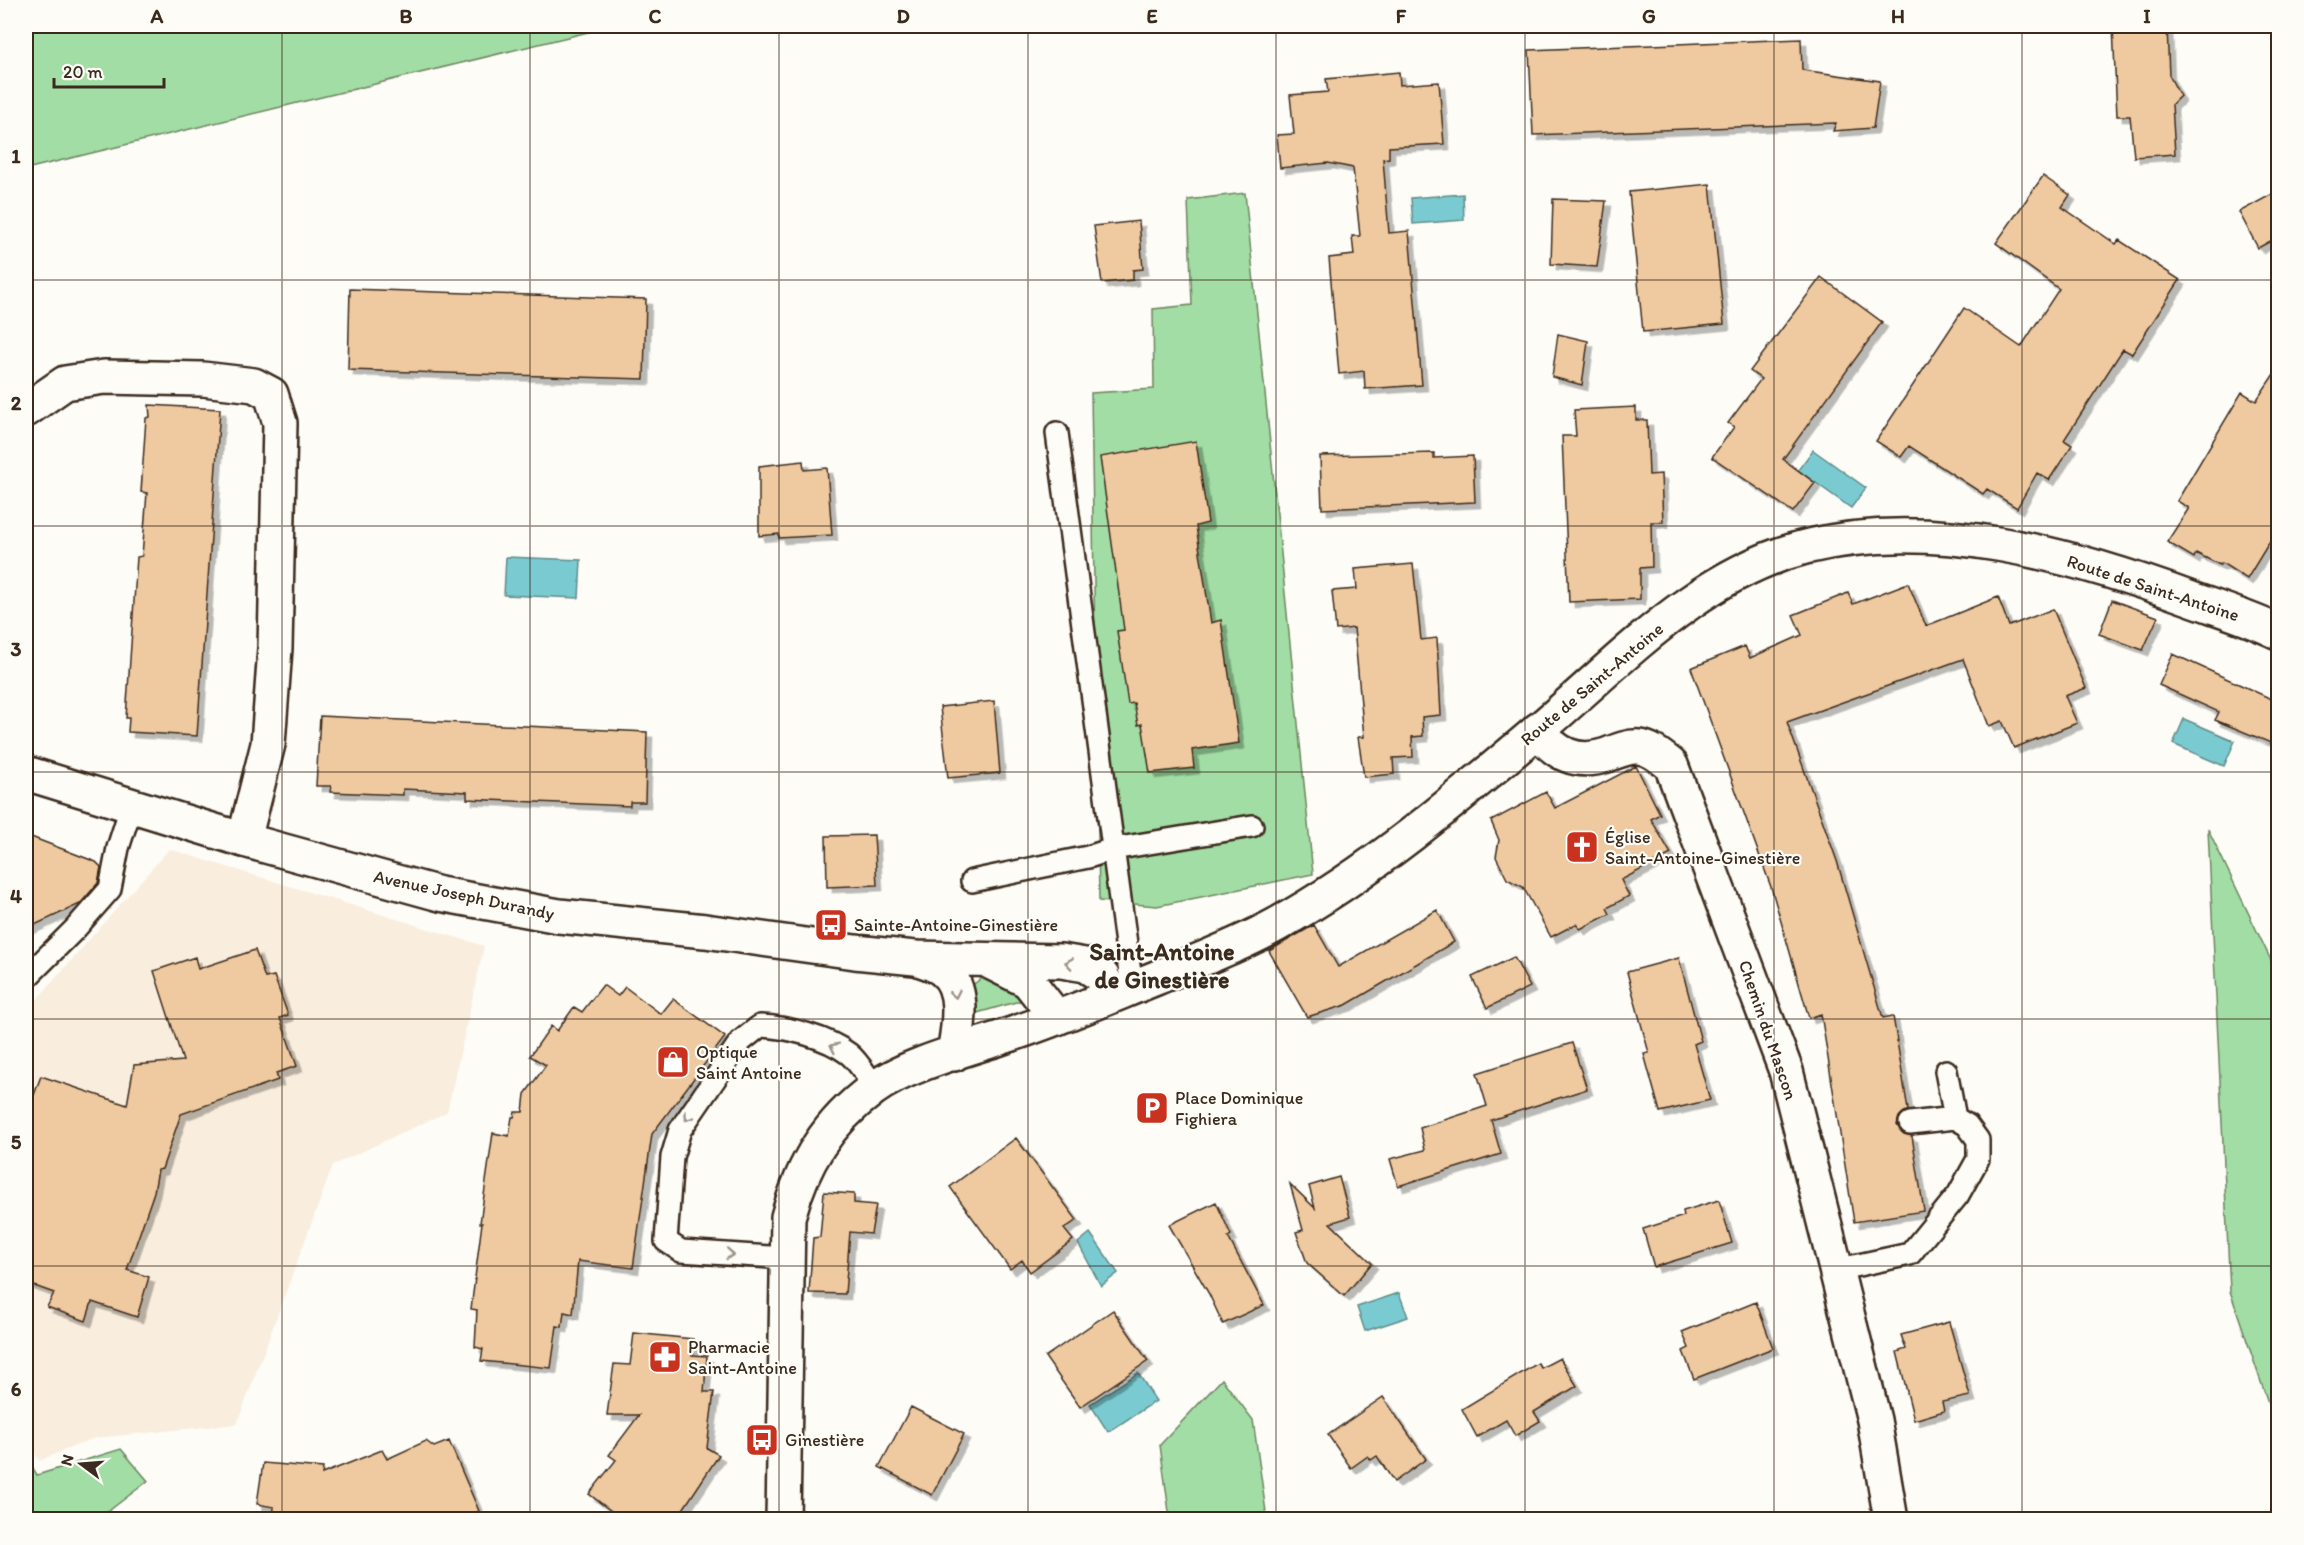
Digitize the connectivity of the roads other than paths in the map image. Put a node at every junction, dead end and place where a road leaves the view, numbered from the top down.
1 (26, 410) edge
2 (1057, 433) dead end
3 (2276, 625) edge
4 (1538, 730) junction
5 (26, 773) edge
6 (132, 804) junction
7 (1252, 826) dead end
8 (244, 840) junction
9 (1113, 849) junction
10 (972, 881) dead end
11 (915, 958) junction
12 (986, 960) junction
13 (26, 978) edge
14 (1122, 992) junction
15 (1057, 1018) junction
16 (954, 1054) junction
17 (1946, 1071) dead end
18 (875, 1087) junction
19 (1955, 1118) junction
20 (1910, 1123) dead end
21 (786, 1258) junction
22 (1835, 1270) junction
23 (783, 1520) edge
24 (1891, 1520) edge

1 - 8 street
2 - 9 lane
3 - 4 street, Route de Saint-Antoine
4 - 14 street, Route de Saint-Antoine
4 - 22 street, Chemin du Mascon
5 - 6 street, Avenue Joseph Durandy
6 - 8 street, Avenue Joseph Durandy
6 - 13 lane
7 - 9 lane
8 - 11 street, Avenue Joseph Durandy
9 - 10 lane
9 - 14 lane
11 - 12 street
11 -> 16 street
14 -> 12 street
12 - 15 street
14 - 15 street, Route de Saint-Antoine
15 - 16 street, Route de Saint-Antoine
16 - 18 street, Route de Saint-Antoine
17 - 19 lane
18 - 21 street, Route de Saint-Antoine
18 -> 21 lane
19 - 20 lane
19 - 22 lane
21 - 23 street, Route de Saint-Antoine
22 - 24 street, Chemin du Mascon

